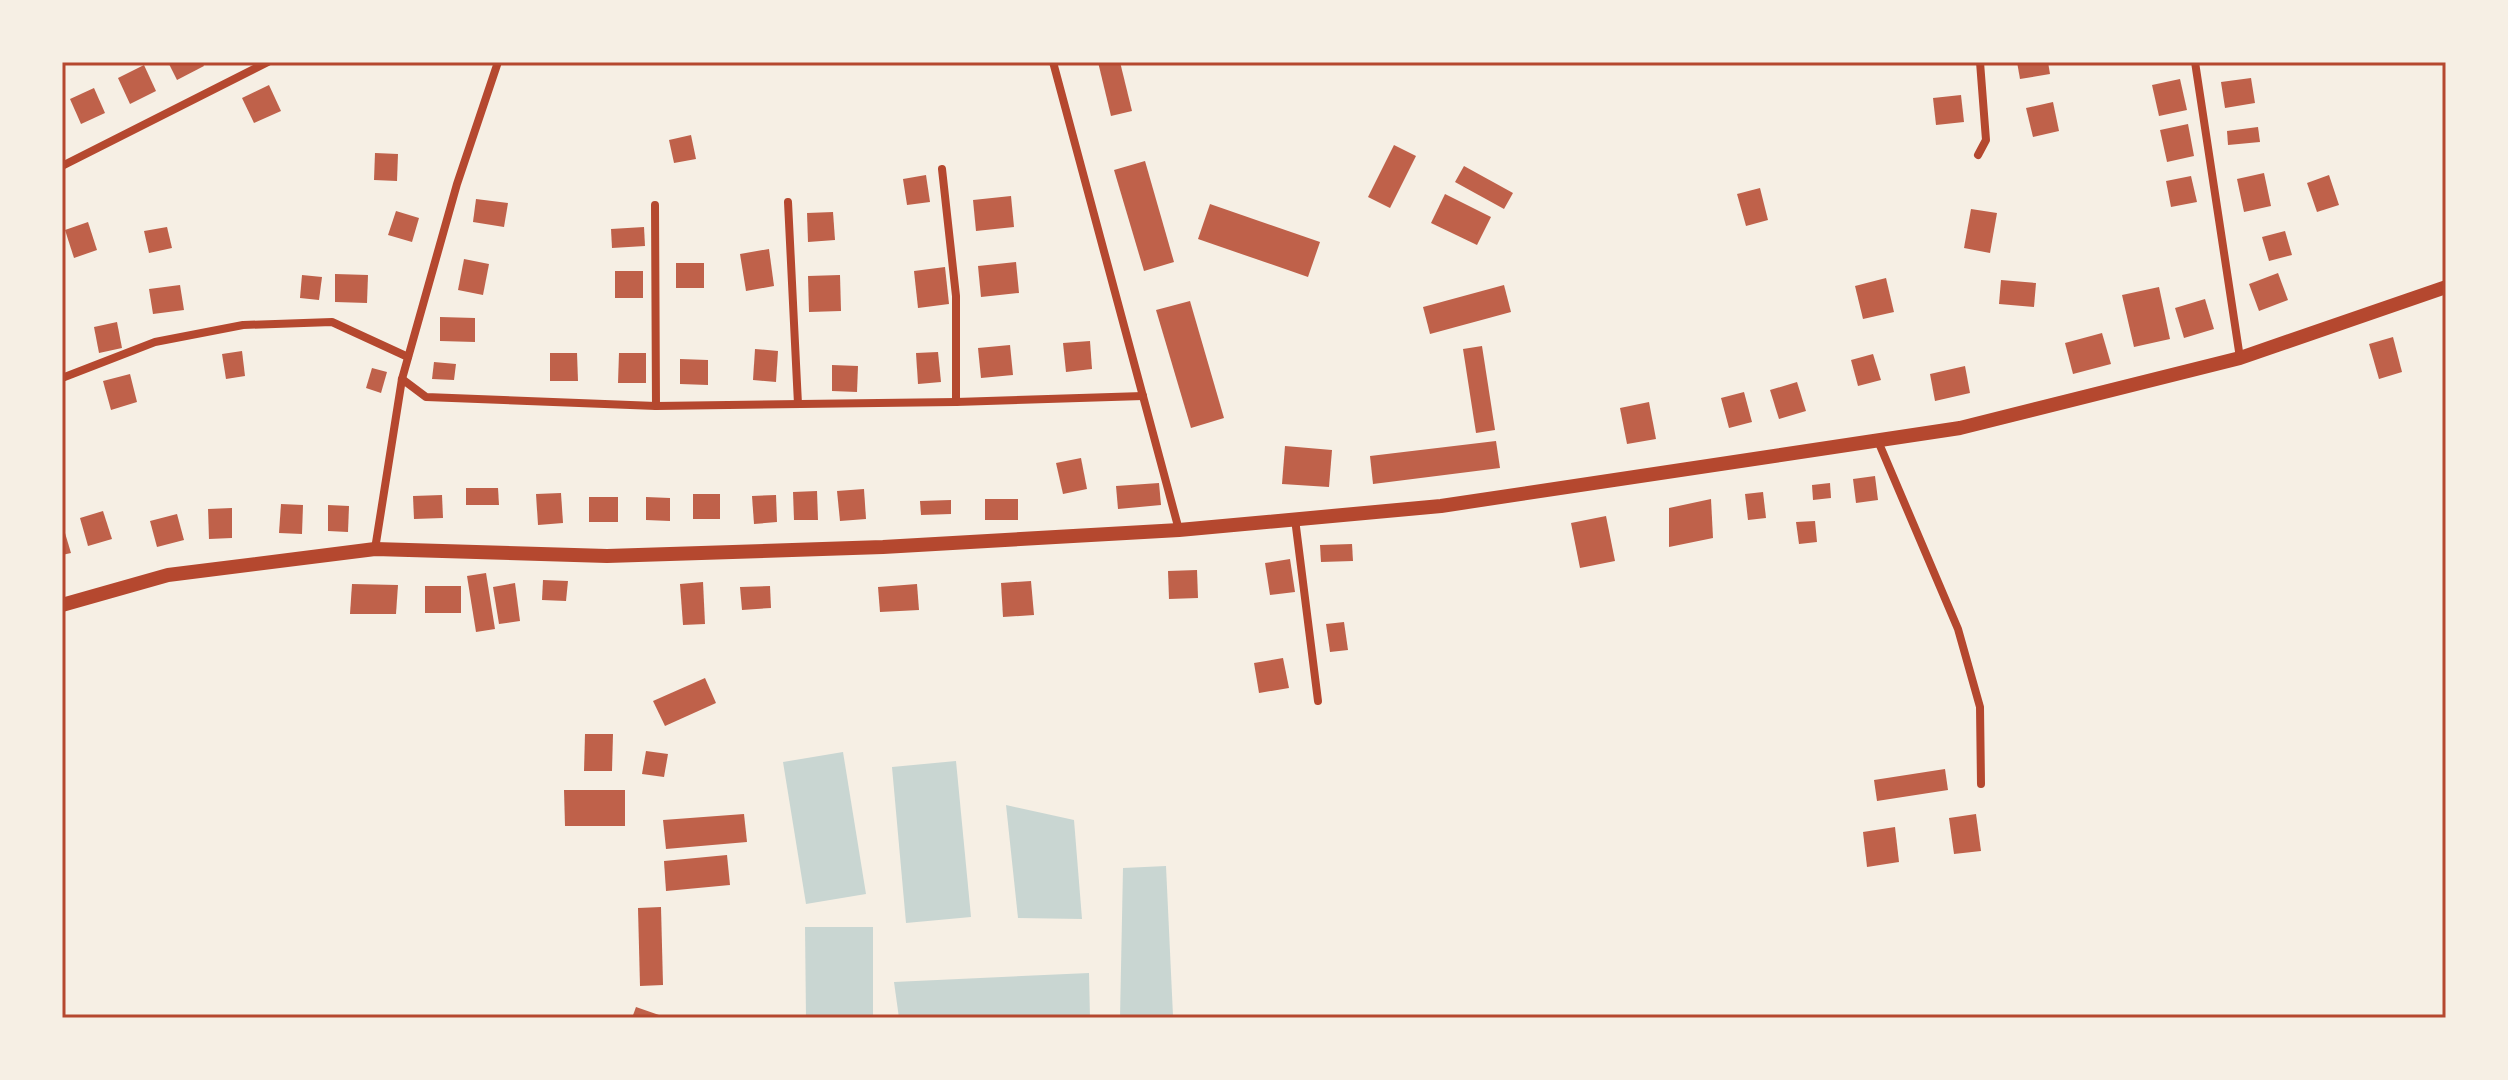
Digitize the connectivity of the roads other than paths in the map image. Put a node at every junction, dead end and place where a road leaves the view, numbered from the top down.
1 (268, 62) edge
2 (498, 62) edge
3 (1053, 62) edge
4 (1980, 62) edge
5 (2195, 62) edge
6 (1978, 155) dead end
7 (62, 166) edge
8 (942, 169) dead end
9 (788, 202) dead end
10 (655, 205) dead end
11 (2446, 287) edge
12 (408, 357) junction
13 (2240, 358) junction
14 (62, 378) edge
15 (402, 379) junction
16 (1143, 396) junction
17 (956, 402) junction
18 (798, 404) junction
19 (656, 406) junction
20 (1878, 441) junction
21 (1295, 519) junction
22 (1179, 530) junction
23 (375, 549) junction
24 (62, 605) edge
25 (1318, 701) dead end
26 (1981, 784) dead end

1 - 7 street
2 - 12 street
3 - 16 street
4 - 6 street
5 - 13 street
8 - 17 street
9 - 18 street
10 - 19 street
11 - 13 street
12 - 14 street
12 - 15 street
13 - 20 street
15 - 19 street
15 - 23 street
16 - 17 street
16 - 22 street
17 - 18 street
18 - 19 street
20 - 21 street
20 - 26 street
21 - 22 street
21 - 25 street
22 - 23 street
23 - 24 street

